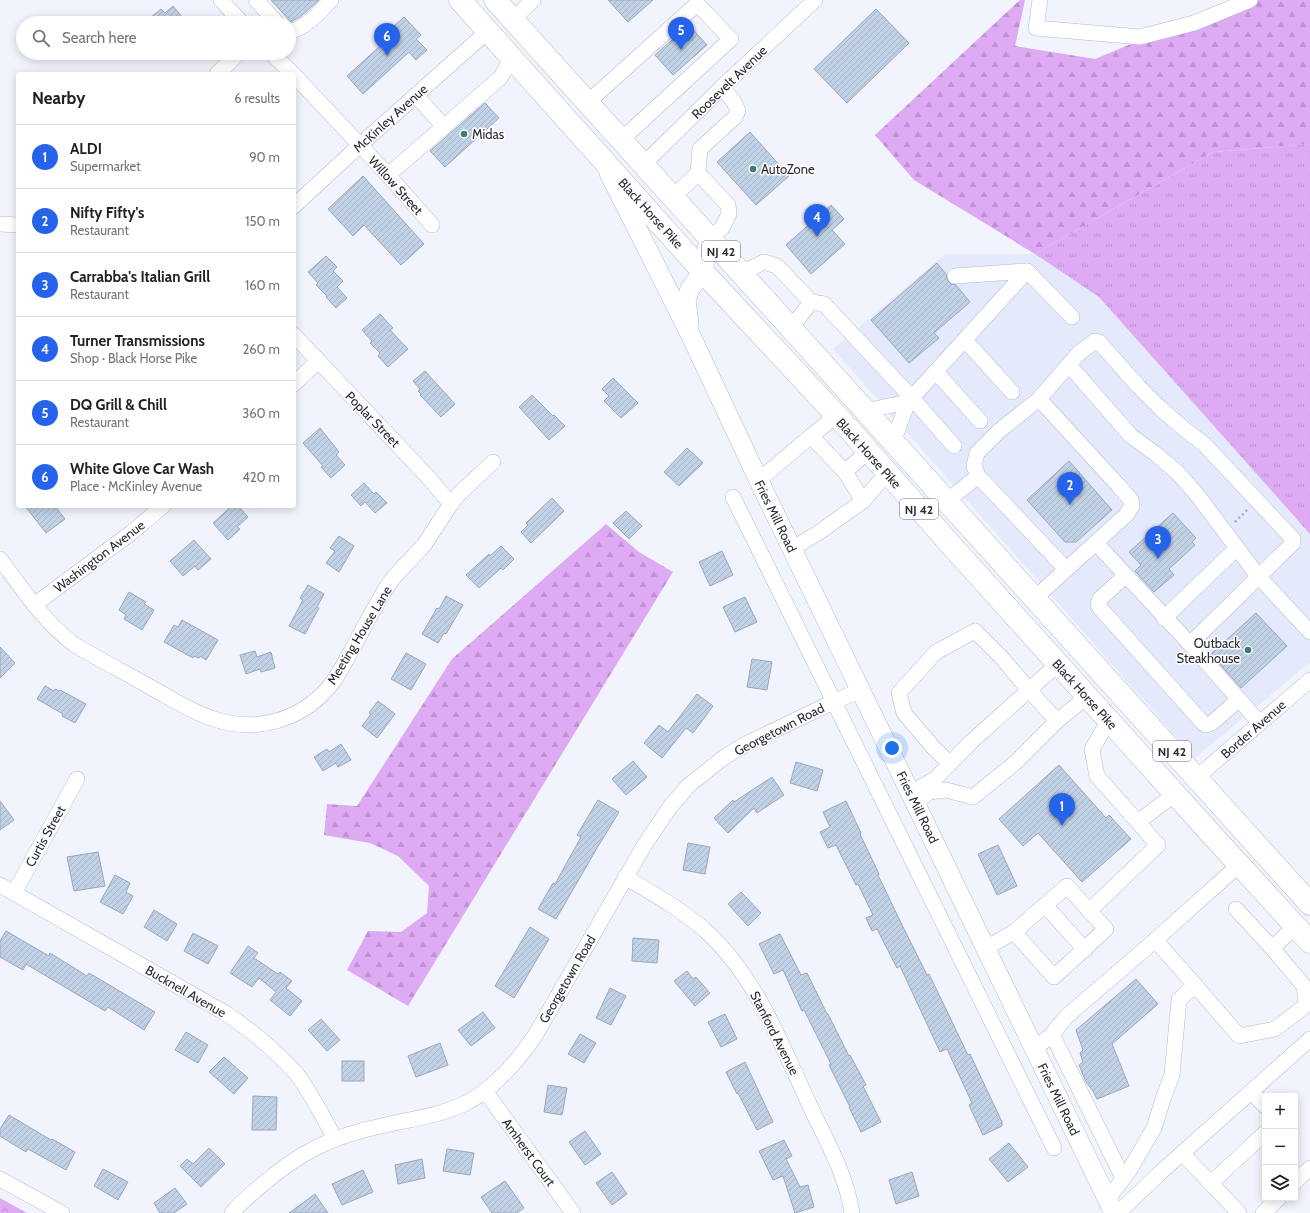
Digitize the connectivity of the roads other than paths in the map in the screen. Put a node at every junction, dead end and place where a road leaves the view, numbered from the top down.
1 (221, 0) edge
2 (256, 0) edge
3 (331, 0) edge
4 (460, 0) edge
5 (495, 0) edge
6 (533, 0) edge
7 (815, 0) edge
8 (1040, 0) edge
9 (1250, 0) edge
10 (236, 16) edge
11 (271, 16) edge
12 (513, 19) junction
13 (296, 30) edge
14 (488, 31) junction
15 (512, 58) junction
16 (232, 60) edge
17 (278, 60) edge
18 (219, 72) edge
19 (290, 72) edge
20 (296, 78) edge
21 (722, 87) junction
22 (416, 95) junction
23 (588, 102) junction
24 (444, 126) junction
25 (621, 140) junction
26 (360, 145) junction
27 (602, 158) junction
28 (644, 165) junction
29 (698, 172) junction
30 (388, 175) junction
31 (673, 197) junction
32 (296, 204) edge
33 (0, 224) edge
34 (16, 225) edge
35 (432, 225) dead end
36 (709, 238) junction
37 (1027, 271) junction
38 (703, 272) junction
39 (741, 273) junction
40 (955, 276) dead end
41 (811, 302) junction
42 (1072, 317) dead end
43 (791, 328) junction
44 (691, 336) junction
45 (296, 337) edge
46 (965, 340) junction
47 (318, 361) junction
48 (1069, 365) junction
49 (936, 372) junction
50 (296, 382) edge
51 (1012, 392) dead end
52 (1039, 399) junction
53 (910, 400) junction
54 (866, 411) junction
55 (836, 416) junction
56 (980, 421) dead end
57 (811, 436) junction
58 (893, 442) junction
59 (954, 446) dead end
60 (868, 451) junction
61 (493, 462) dead end
62 (845, 472) junction
63 (887, 473) junction
64 (978, 476) junction
65 (759, 480) junction
66 (733, 498) dead end
67 (863, 501) junction
68 (948, 501) junction
69 (451, 504) junction
70 (161, 508) edge
71 (1096, 543) junction
72 (951, 545) junction
73 (792, 548) junction
74 (1237, 548) junction
75 (0, 559) edge
76 (1066, 569) junction
77 (1125, 576) junction
78 (1258, 576) junction
79 (1035, 598) junction
80 (34, 605) junction
81 (1164, 618) junction
82 (1310, 632) edge
83 (1190, 644) junction
84 (1058, 664) junction
85 (1310, 680) edge
86 (861, 690) junction
87 (1029, 690) junction
88 (1088, 696) junction
89 (1238, 700) junction
90 (833, 702) junction
91 (1109, 720) junction
92 (1057, 721) junction
93 (1260, 723) junction
94 (1173, 752) junction
95 (950, 764) junction
96 (1196, 778) junction
97 (77, 779) dead end
98 (1175, 794) junction
99 (913, 798) junction
100 (1138, 822) junction
101 (1239, 865) junction
102 (625, 877) junction
103 (0, 886) edge
104 (14, 893) junction
105 (1310, 904) edge
106 (1045, 905) junction
107 (1236, 909) dead end
108 (1089, 911) junction
109 (1014, 932) junction
110 (1303, 934) edge
111 (1155, 940) junction
112 (986, 948) junction
113 (1272, 948) junction
114 (1085, 950) junction
115 (1194, 985) junction
116 (1052, 1034) junction
117 (1310, 1039) edge
118 (1035, 1049) junction
119 (485, 1091) junction
120 (1251, 1092) junction
121 (1262, 1103) edge
122 (1262, 1137) edge
123 (335, 1139) junction
124 (1054, 1148) dead end
125 (1182, 1153) junction
126 (1310, 1168) edge
127 (1123, 1178) junction
128 (0, 1179) edge
129 (1298, 1179) edge
130 (1211, 1183) junction
131 (1276, 1201) edge
132 (1113, 1209) edge
133 (62, 1213) edge
134 (232, 1213) edge
135 (573, 1213) edge
136 (852, 1213) edge
137 (1239, 1213) edge
138 (1263, 1213) edge

1 - 10 street
2 - 11 street
3 - 13 street
4 - 14 highway, Black Horse Pike / NJ 42
5 - 12 highway, Black Horse Pike / NJ 42
6 - 12 street
7 - 21 street, Roosevelt Avenue
8 - 9 street
12 - 23 highway, Black Horse Pike / NJ 42
14 - 15 highway, Black Horse Pike / NJ 42
14 - 22 street, McKinley Avenue
15 - 24 street
15 - 27 highway, Black Horse Pike / NJ 42
16 - 18 street
17 - 19 street, Willow Street
20 - 26 street, Willow Street
21 - 28 street, Roosevelt Avenue
21 - 29 street
22 - 24 street
22 - 26 street, McKinley Avenue
23 - 25 highway, Black Horse Pike / NJ 42
23 - 25 street
24 - 30 street
25 - 28 highway, Black Horse Pike / NJ 42
26 - 30 street, Willow Street
26 - 32 street, McKinley Avenue
27 - 38 highway, Black Horse Pike / NJ 42
27 - 44 main road, Fries Mill Road
28 - 31 highway, Black Horse Pike / NJ 42
29 - 31 street
29 - 36 street
30 - 35 street, Willow Street
31 - 36 highway, Black Horse Pike / NJ 42
33 - 34 street
36 - 38 main road, Fries Mill Road
36 - 39 highway, Black Horse Pike / NJ 42
37 - 40 street
37 - 42 street
37 - 46 street
38 - 44 main road, Fries Mill Road
38 - 55 highway, Black Horse Pike / NJ 42
39 - 41 street
39 - 43 highway, Black Horse Pike / NJ 42
41 - 43 street
41 - 53 street
43 - 54 highway, Black Horse Pike / NJ 42
44 - 65 main road, Fries Mill Road
45 - 47 street, Poplar Street
46 - 49 street
46 - 51 street
47 - 50 street
47 - 69 street, Poplar Street
48 - 52 street
48 - 74 street
48 - 78 street
49 - 53 street
49 - 56 street
52 - 64 street
52 - 71 street
53 - 54 street
53 - 58 street
53 - 59 street
54 - 58 highway, Black Horse Pike / NJ 42
55 - 57 street
55 - 60 highway, Black Horse Pike / NJ 42
57 - 62 street
57 - 65 street
58 - 68 highway, Black Horse Pike / NJ 42
60 - 62 street
60 - 63 highway, Black Horse Pike / NJ 42
61 - 69 street, Meeting House Lane
62 - 67 street
63 - 67 street
63 - 72 highway, Black Horse Pike / NJ 42
64 - 68 street
64 - 76 street
65 - 73 main road, Fries Mill Road
66 - 90 street, Fries Mill Road
67 - 73 street
68 - 79 highway, Black Horse Pike / NJ 42
69 - 80 street, Meeting House Lane
70 - 80 street, Washington Avenue
71 - 76 street
71 - 77 street
72 - 79 highway
72 - 84 highway, Black Horse Pike / NJ 42
73 - 86 main road, Fries Mill Road
74 - 78 street
74 - 81 street
75 - 80 street, Meeting House Lane
76 - 79 street
77 - 81 street
77 - 89 street
78 - 82 street
78 - 83 street
79 - 94 highway, Black Horse Pike / NJ 42
81 - 83 street
83 - 89 street
84 - 87 street
84 - 88 highway, Black Horse Pike / NJ 42
85 - 93 street, Border Avenue
86 - 90 street, Georgetown Road
86 - 99 main road, Fries Mill Road
87 - 92 street
87 - 95 street
87 - 95 street
88 - 91 highway, Black Horse Pike / NJ 42
88 - 92 street
89 - 93 street
90 - 102 street, Georgetown Road
90 - 124 street, Fries Mill Road
91 - 94 highway
91 - 98 highway, Black Horse Pike / NJ 42
91 - 100 street
92 - 99 street
93 - 96 street, Border Avenue
94 - 96 highway, Black Horse Pike / NJ 42
95 - 99 street
96 - 105 highway, Black Horse Pike / NJ 42
97 - 104 street, Curtis Street
98 - 100 street
98 - 101 highway, Black Horse Pike / NJ 42
99 - 112 main road, Fries Mill Road
100 - 108 street
101 - 110 highway, Black Horse Pike / NJ 42
101 - 111 street
102 - 119 street, Georgetown Road
102 - 136 street, Stanford Avenue
103 - 104 street, Bucknell Avenue
104 - 123 street, Bucknell Avenue
106 - 108 street
106 - 109 street
106 - 114 street
107 - 113 street
108 - 114 street
109 - 112 street
109 - 114 street
110 - 113 street
111 - 115 street
111 - 116 street
112 - 118 main road, Fries Mill Road
113 - 115 street
115 - 127 street
116 - 118 street
116 - 127 street
117 - 120 street
118 - 132 main road, Fries Mill Road
119 - 123 street, Georgetown Road
119 - 135 street, Amherst Court
120 - 121 street
120 - 125 street
122 - 130 street
123 - 134 street, Georgetown Road
125 - 130 street
125 - 132 street
126 - 129 street
127 - 132 street
128 - 133 street
130 - 137 street
131 - 138 street

